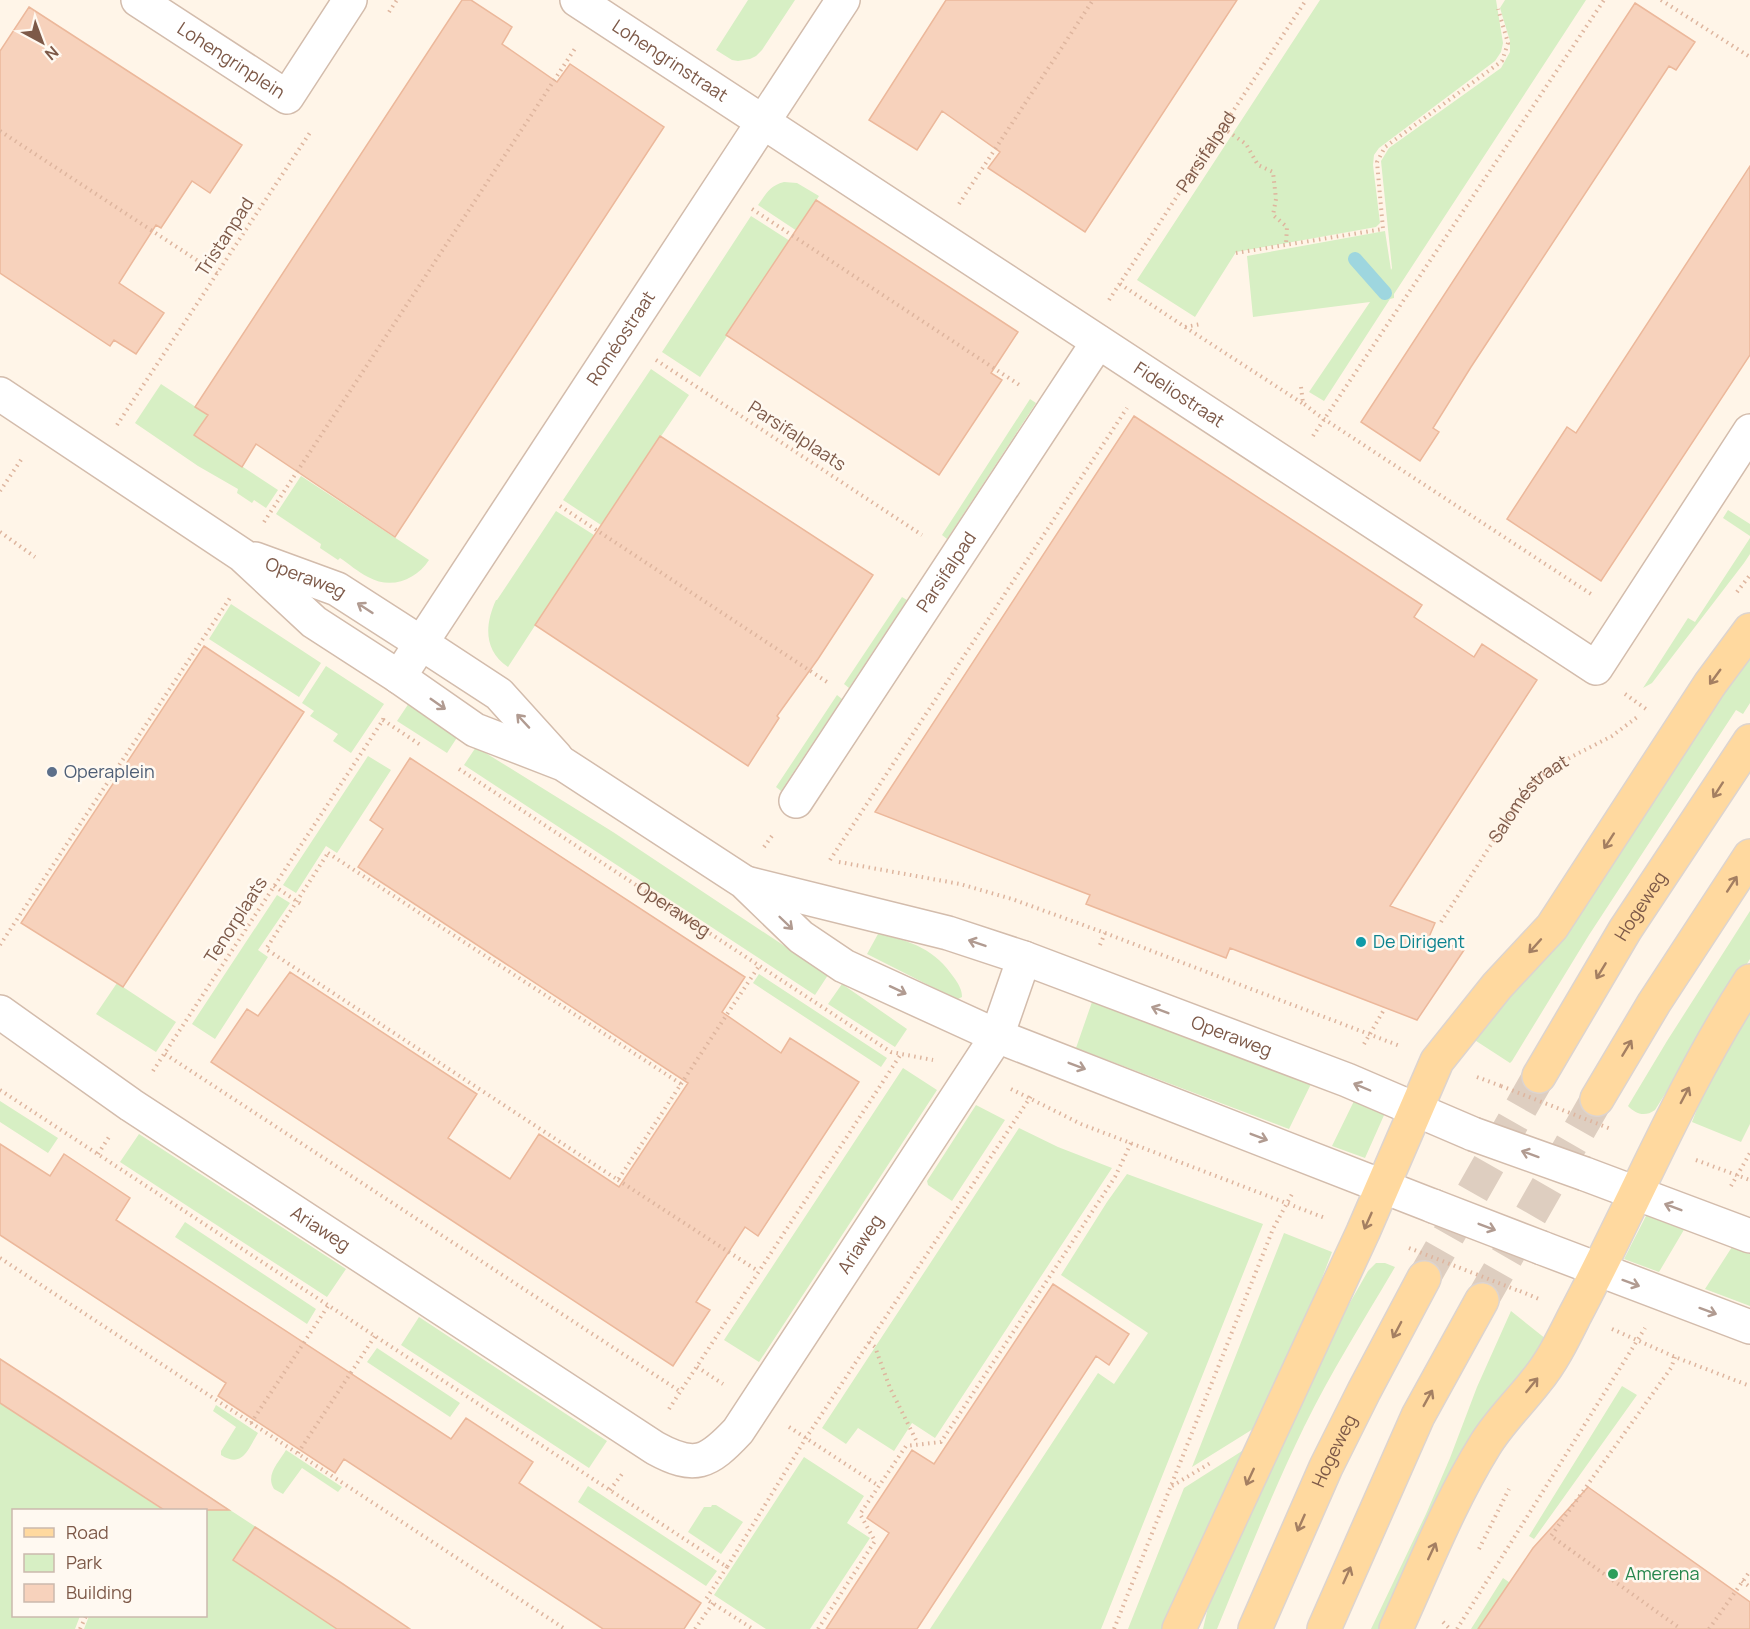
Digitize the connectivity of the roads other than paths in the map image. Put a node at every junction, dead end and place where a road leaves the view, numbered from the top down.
1 (138, 0) edge
2 (350, 0) edge
3 (843, 0) edge
4 (588, 7) edge
5 (762, 123) junction
6 (1092, 338) junction
7 (0, 394) edge
8 (1750, 431) edge
9 (242, 555) junction
10 (1750, 630) edge
11 (421, 644) junction
12 (399, 677) junction
13 (1750, 741) edge
14 (563, 764) junction
15 (796, 801) dead end
16 (1750, 856) edge
17 (744, 882) junction
18 (1024, 958) junction
19 (1750, 981) edge
20 (0, 1012) edge
21 (997, 1036) junction
22 (1539, 1076) tunnel mouth
23 (1597, 1099) tunnel mouth
24 (1416, 1109) junction
25 (1383, 1186) junction
26 (1636, 1192) junction
27 (1750, 1236) edge
28 (1598, 1270) junction
29 (1424, 1278) tunnel mouth
30 (1482, 1300) tunnel mouth
31 (1750, 1327) edge
32 (1179, 1629) edge
33 (1255, 1629) edge
34 (1324, 1629) edge
35 (1396, 1629) edge

1 - 2 street, Lohengrinplein
3 - 5 street, Roméostraat
4 - 5 street, Lohengrinstraat
5 - 6 street, Fideliostraat
5 - 11 street, Roméostraat
6 - 8 street, Fideliostraat
6 - 15 street, Parsifalpad
7 - 9 street, Operaweg
11 -> 9 street, Operaweg
9 - 12 street, Operaweg
10 -> 24 main road
11 - 12 street, Roméostraat
14 -> 11 street, Operaweg
12 -> 14 street, Operaweg
13 -> 22 main road, Hogeweg
14 - 17 street, Operaweg
23 -> 16 main road
18 -> 17 street, Operaweg
17 -> 21 street, Operaweg
18 - 21 street, Ariaweg
24 -> 18 street, Operaweg
26 -> 19 main road
20 - 21 street, Ariaweg
21 -> 25 street, Operaweg
24 - 25 main road
26 -> 24 street, Operaweg, bridge
25 -> 28 street, Operaweg, bridge
25 -> 32 main road
27 -> 26 street, Operaweg
26 - 28 main road
28 -> 31 street, Operaweg
35 -> 28 main road
29 -> 33 main road, Hogeweg
34 -> 30 main road

